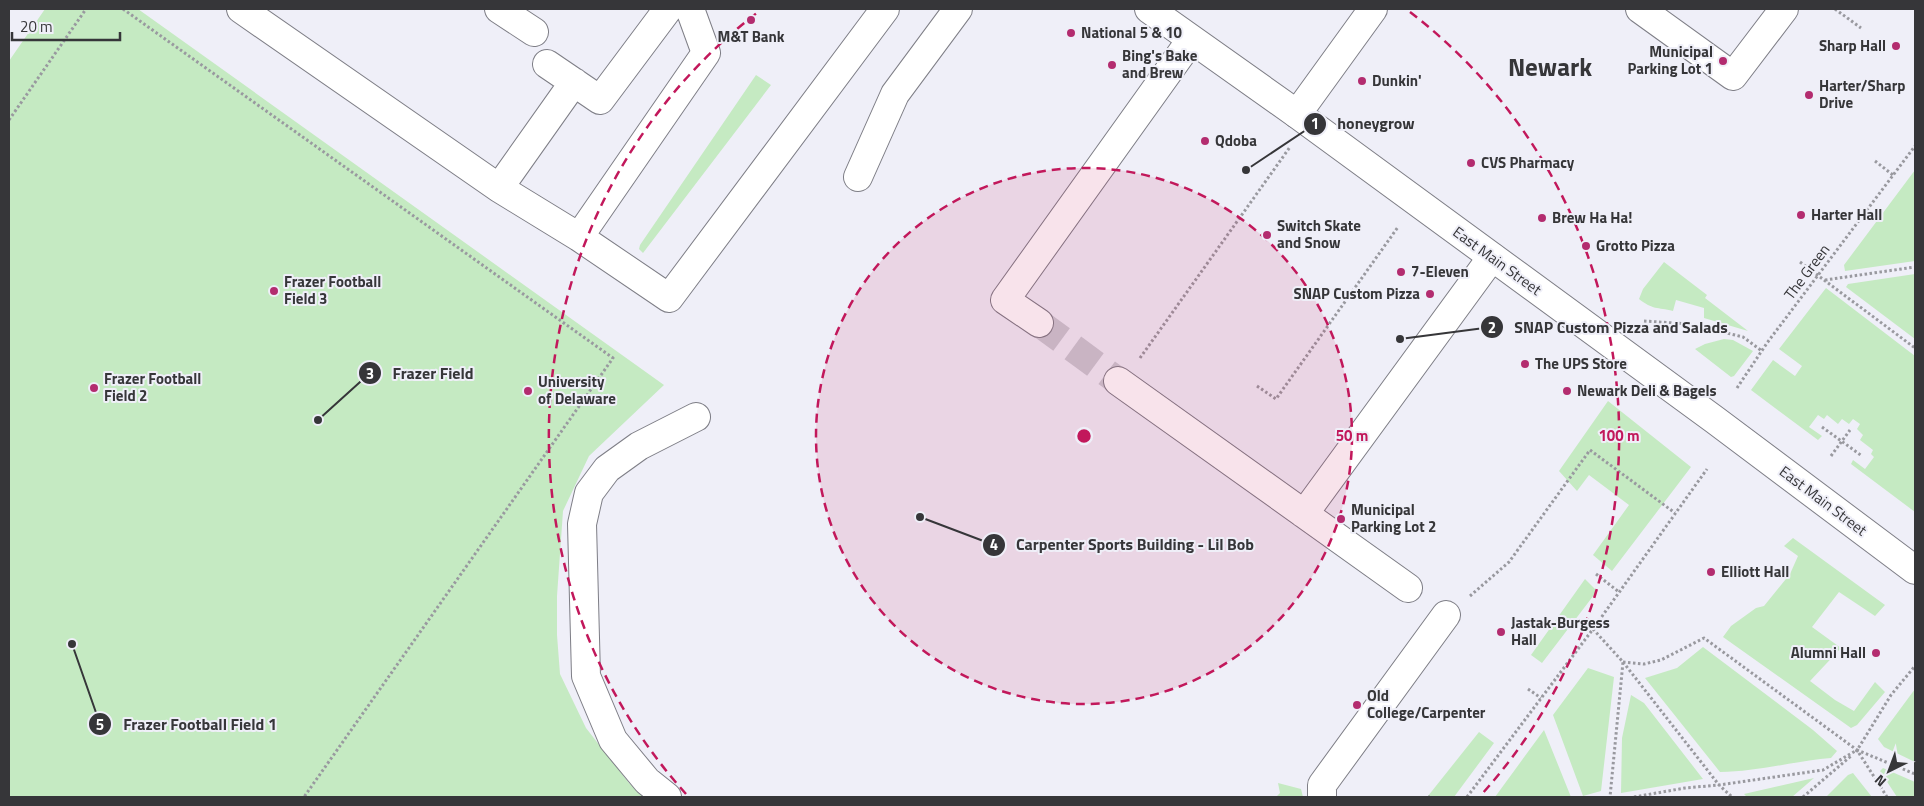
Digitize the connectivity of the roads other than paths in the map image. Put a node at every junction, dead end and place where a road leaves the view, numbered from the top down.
1 (241, 9) edge
2 (499, 9) edge
3 (668, 9) edge
4 (690, 9) edge
5 (885, 9) edge
6 (958, 9) edge
7 (1150, 9) edge
8 (1373, 9) edge
9 (1640, 9) edge
10 (1784, 9) edge
11 (534, 32) dead end
12 (1191, 40) junction
13 (547, 64) dead end
14 (574, 82) junction
15 (1302, 118) junction
16 (858, 177) dead end
17 (499, 188) junction
18 (579, 237) junction
19 (1492, 256) junction
20 (1039, 324) tunnel mouth
21 (1120, 382) tunnel mouth
22 (696, 417) dead end
23 (1304, 514) junction
24 (1915, 570) edge
25 (1408, 588) dead end
26 (1446, 616) road end
27 (667, 797) edge
28 (1322, 797) edge

1 - 17 main road
2 - 11 main road
3 - 14 main road
4 - 18 main road
5 - 18 main road
6 - 16 main road
7 - 12 main road, East Main Street
8 - 15 main road
9 - 10 main road
12 - 15 main road, East Main Street
12 - 20 main road
13 - 14 main road
14 - 17 main road
15 - 19 main road, East Main Street
17 - 18 main road
19 - 23 main road
19 - 24 main road, East Main Street
21 - 23 main road
22 - 27 main road
23 - 25 main road
26 - 28 main road

